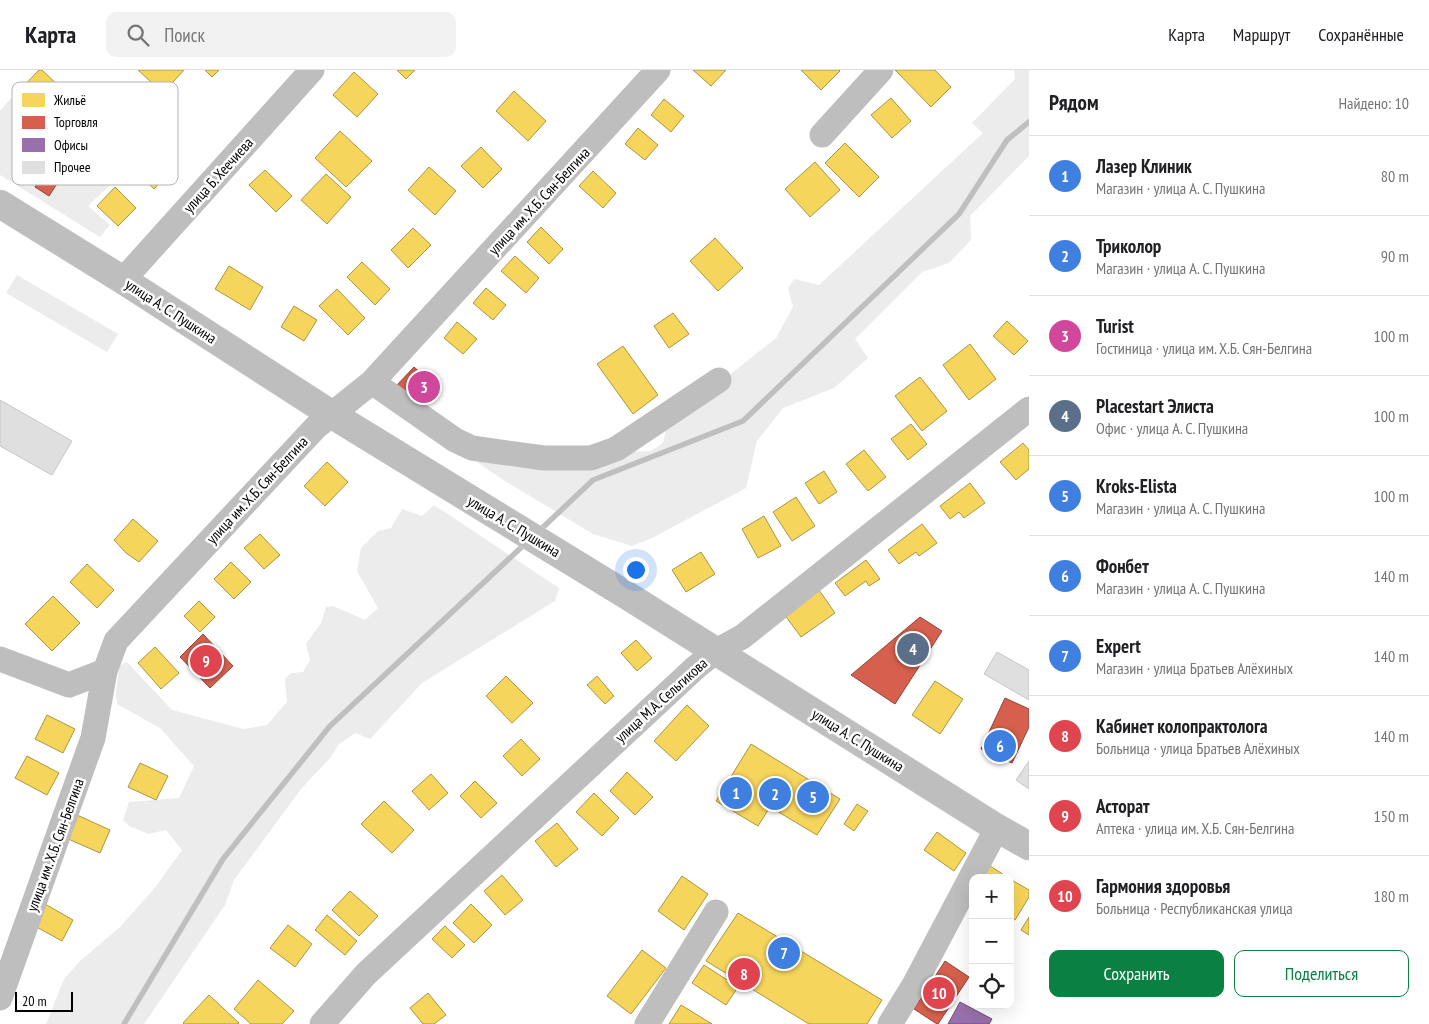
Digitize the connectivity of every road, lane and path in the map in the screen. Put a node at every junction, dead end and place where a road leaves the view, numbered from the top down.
1 (312, 70) edge
2 (658, 70) edge
3 (881, 70) edge
4 (822, 136) dead end
5 (0, 204) edge
6 (123, 280) junction
7 (719, 380) dead end
8 (372, 382) junction
9 (1029, 409) edge
10 (330, 414) junction
11 (716, 651) junction
12 (0, 659) edge
13 (105, 672) junction
14 (997, 828) junction
15 (1029, 846) edge
16 (716, 912) dead end
17 (0, 998) edge
18 (322, 1024) edge
19 (647, 1024) edge
20 (890, 1024) edge

1 - 6 street, улица Б. Хеечиева
2 - 8 street, улица им. Х.Б. Сян-Белгина
3 - 4 street
5 - 6 main road, улица А. С. Пушкина
6 - 10 main road, улица А. С. Пушкина
7 - 8 street
8 - 10 street, улица им. Х.Б. Сян-Белгина
9 - 11 street, улица М.А. Сельгикова
10 - 11 main road, улица А. С. Пушкина
10 - 13 street, улица им. Х.Б. Сян-Белгина
11 - 14 main road, улица А. С. Пушкина
11 - 18 street, улица М.А. Сельгикова
12 - 13 street
13 - 17 street, улица им. Х.Б. Сян-Белгина
14 - 15 main road, улица А. С. Пушкина
14 - 20 street
16 - 19 street

